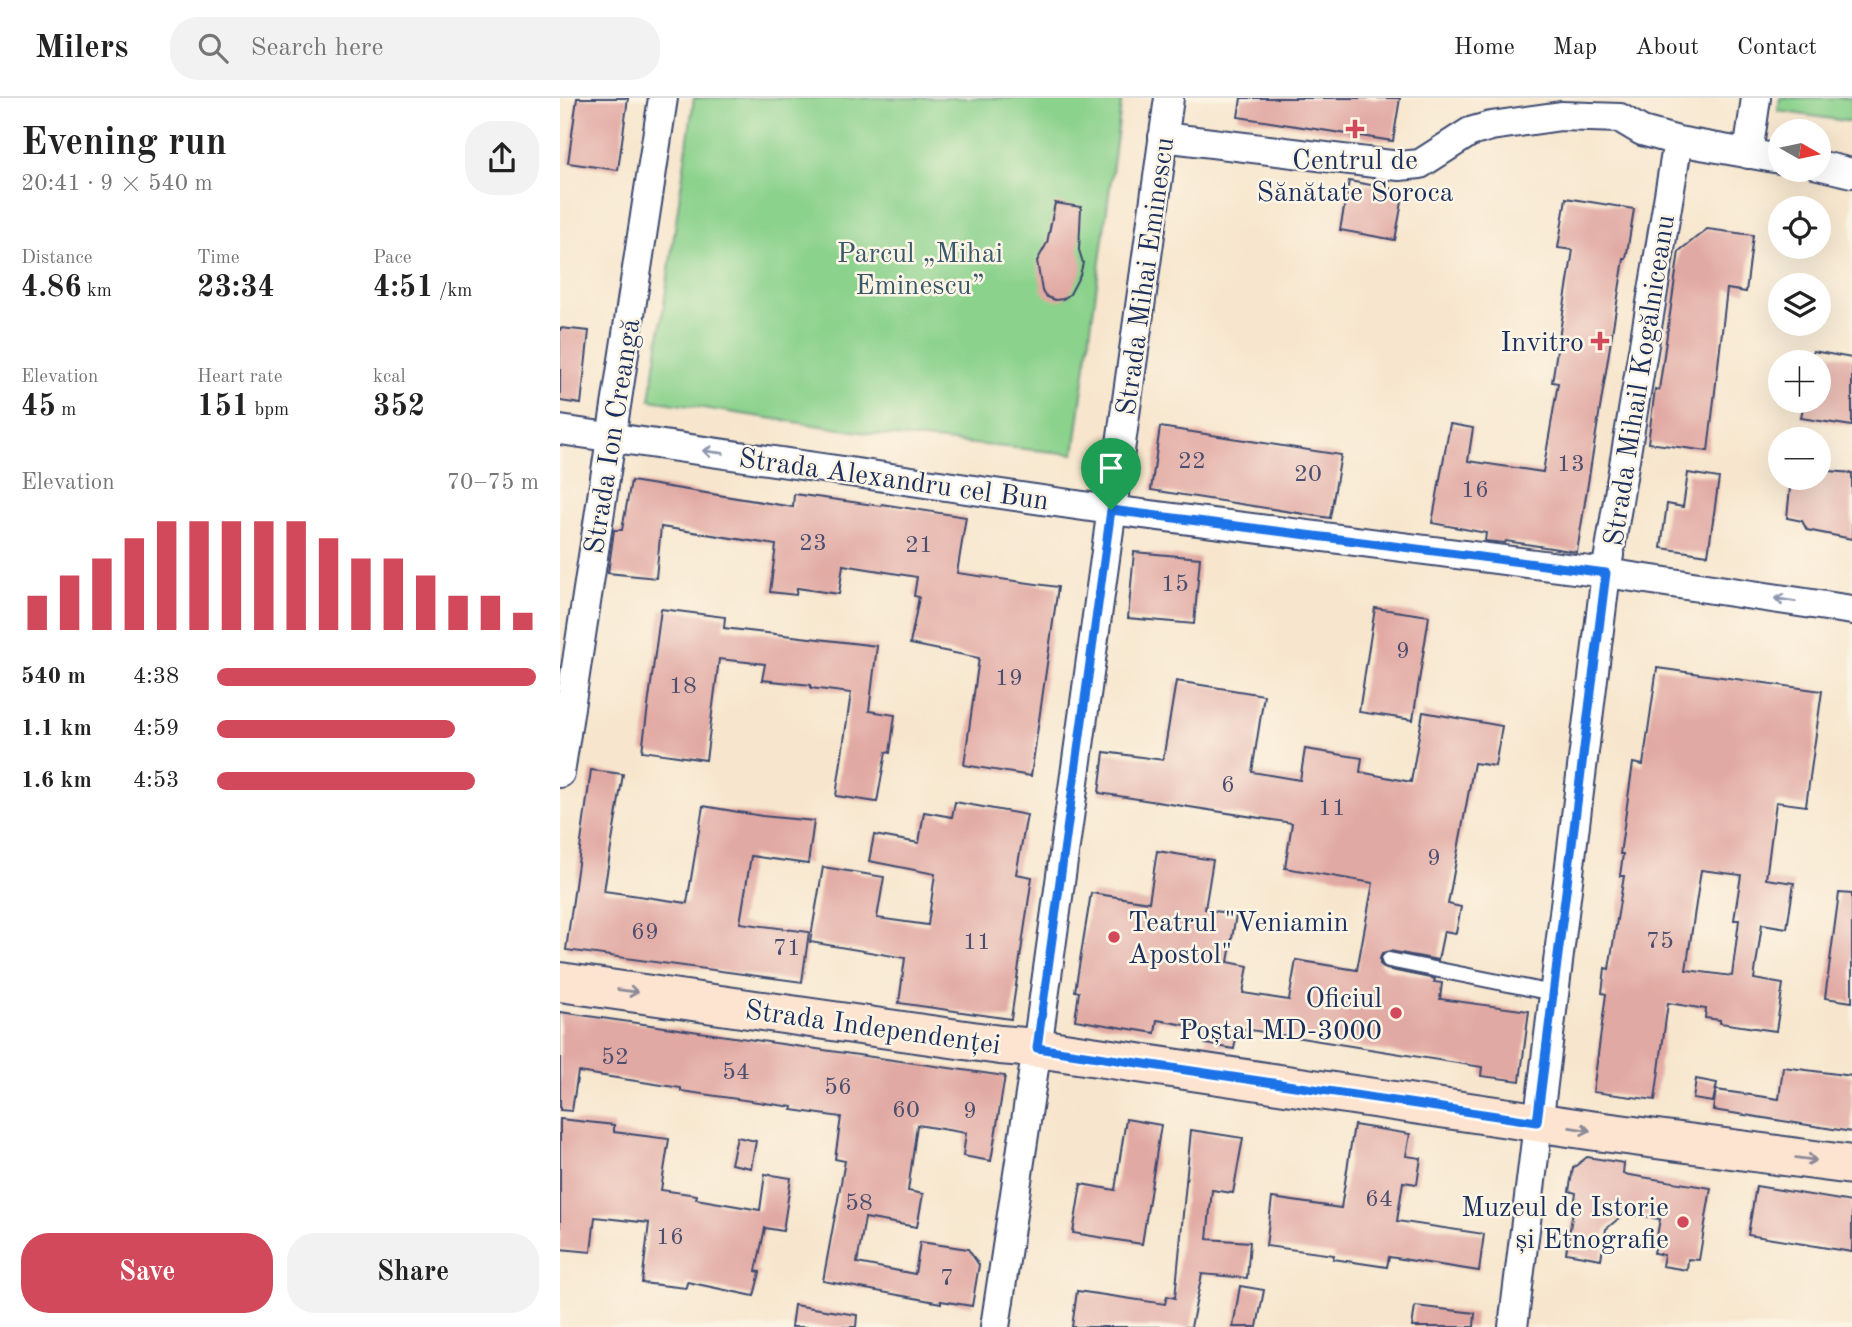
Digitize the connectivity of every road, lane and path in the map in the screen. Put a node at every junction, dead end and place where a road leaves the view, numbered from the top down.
1 (663, 98) edge
2 (1169, 98) edge
3 (1756, 98) edge
4 (1613, 108) edge
5 (1163, 136) junction
6 (1678, 141) junction
7 (1748, 153) junction
8 (1768, 157) edge
9 (1831, 168) edge
10 (1852, 173) edge
11 (560, 430) edge
12 (611, 437) junction
13 (1111, 510) junction
14 (1606, 573) junction
15 (1852, 610) edge
16 (560, 773) edge
17 (1389, 960) dead end
18 (560, 982) edge
19 (1553, 993) junction
20 (1037, 1048) junction
21 (1537, 1122) junction
22 (1852, 1166) edge
23 (995, 1327) edge
24 (1513, 1327) edge

1 - 12 street, Strada Ion Creangă
2 - 5 street, Strada Mihai Eminescu
3 - 7 street
4 - 5 street
4 - 6 street
5 - 13 street, Strada Mihai Eminescu
6 - 7 street
6 - 14 street, Strada Mihail Kogălniceanu
7 - 8 street
9 - 10 street
11 - 12 street, Strada Alexandru cel Bun
13 -> 12 street, Strada Alexandru cel Bun
12 - 16 street, Strada Ion Creangă
13 - 14 street, Strada Alexandru cel Bun
13 - 20 street, Strada Mihai Eminescu
15 -> 14 street, Strada Alexandru cel Bun
14 - 19 street, Strada Mihail Kogălniceanu
17 - 19 lane
18 -> 20 main road, Strada Independenței
19 - 21 street, Strada Mihail Kogălniceanu
20 - 21 main road, Strada Independenței
20 - 23 street, Strada Mihai Eminescu
21 -> 22 main road, Strada Independenței
21 - 24 street, Strada Mihail Kogălniceanu

